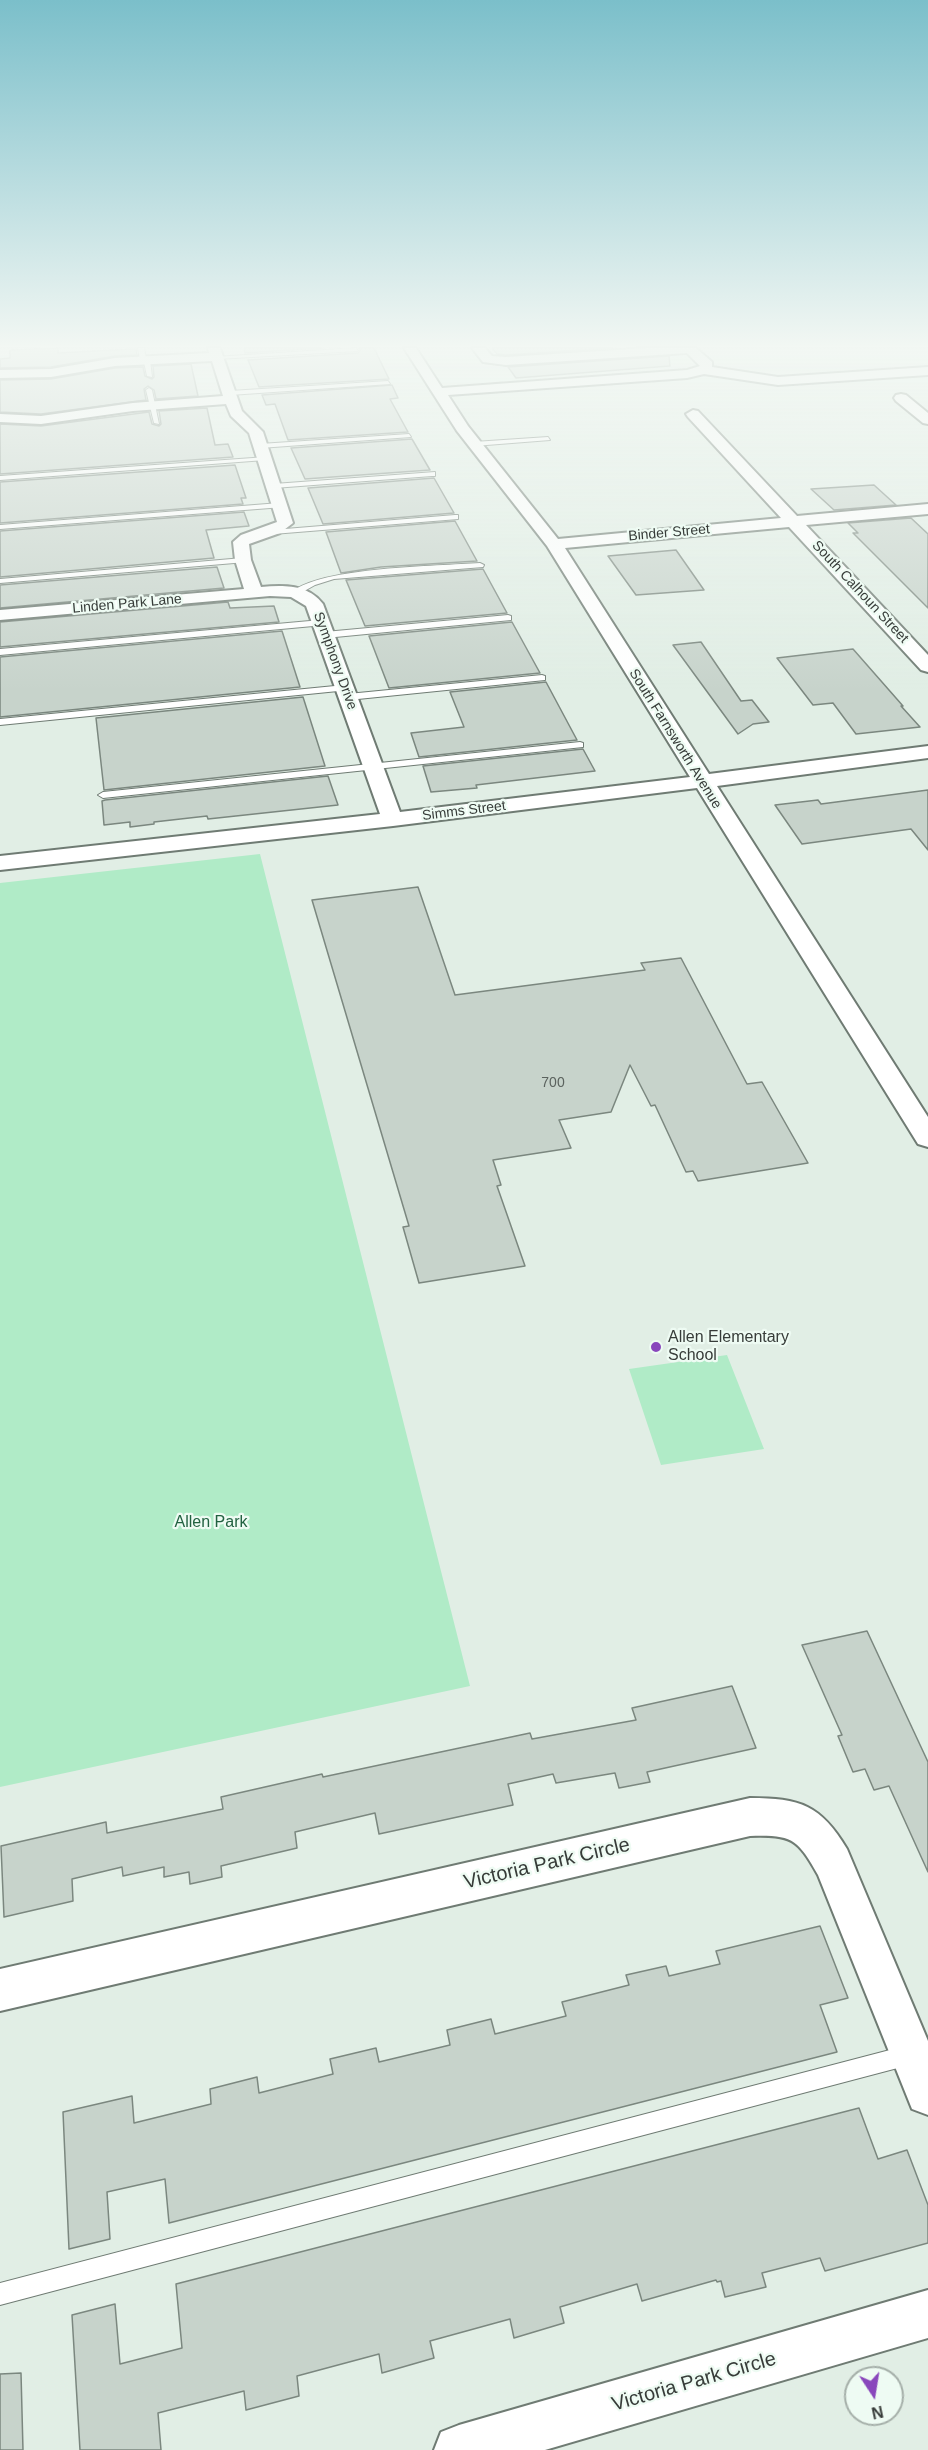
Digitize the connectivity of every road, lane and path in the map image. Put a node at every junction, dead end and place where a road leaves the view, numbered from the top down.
1 (158, 462) edge
2 (266, 462) edge
3 (489, 462) edge
4 (739, 462) edge
5 (432, 474) dead end
6 (0, 478) edge
7 (274, 486) junction
8 (280, 505) junction
9 (928, 509) edge
10 (455, 517) dead end
11 (794, 521) junction
12 (0, 527) edge
13 (273, 532) junction
14 (554, 544) junction
15 (243, 560) junction
16 (480, 565) dead end
17 (0, 580) edge
18 (296, 592) junction
19 (254, 593) junction
20 (0, 615) edge
21 (508, 618) dead end
22 (323, 629) junction
23 (0, 652) edge
24 (928, 666) edge
25 (542, 678) dead end
26 (346, 692) junction
27 (0, 722) edge
28 (580, 745) dead end
29 (928, 752) edge
30 (373, 766) junction
31 (702, 783) junction
32 (103, 795) dead end
33 (393, 820) junction
34 (0, 863) edge
35 (928, 1138) edge
36 (0, 1990) edge
37 (912, 2055) junction
38 (928, 2093) edge
39 (0, 2294) edge
40 (928, 2314) edge
41 (459, 2450) edge

1 - 6 lane
2 - 7 street
3 - 14 street, South Farnsworth Avenue
4 - 11 street, South Calhoun Street
5 - 7 lane
7 - 8 street
8 - 12 lane
8 - 13 street
9 - 11 street, Binder Street
10 - 13 lane
11 - 14 street, Binder Street
11 - 24 street, South Calhoun Street
13 - 15 street
14 - 31 street, South Farnsworth Avenue
15 - 17 lane
15 - 19 street
16 - 18 lane
18 - 19 street
18 - 22 street, Symphony Drive
19 - 20 street, Linden Park Lane
21 - 22 lane
22 - 23 lane
22 - 26 street, Symphony Drive
25 - 26 lane
26 - 27 lane
26 - 30 street, Symphony Drive
28 - 30 lane
29 - 31 street, Simms Street
30 - 32 lane
30 - 33 street, Symphony Drive
31 - 33 street, Simms Street
31 - 35 street, South Farnsworth Avenue
33 - 34 street, Simms Street
36 - 37 street, Victoria Park Circle
37 - 38 street, Victoria Park Circle
37 - 39 lane
40 - 41 street, Victoria Park Circle

